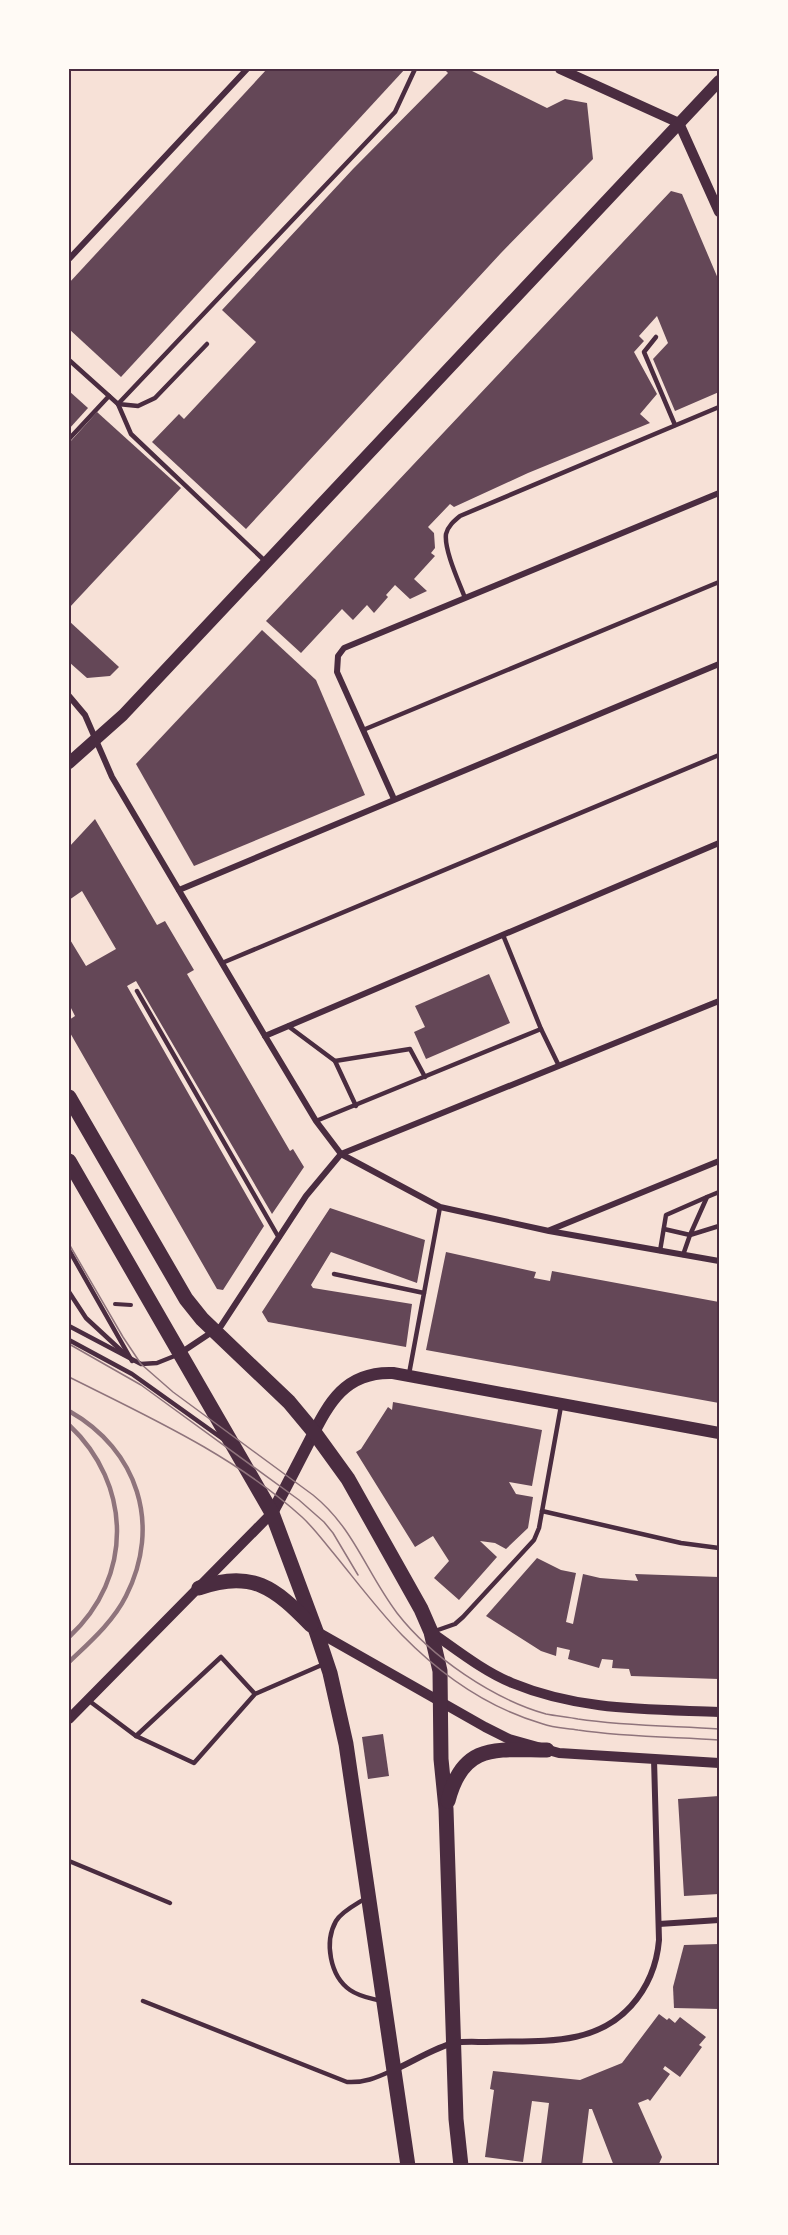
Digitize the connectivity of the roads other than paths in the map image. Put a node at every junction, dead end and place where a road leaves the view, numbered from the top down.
1 (247, 69) edge
2 (415, 69) edge
3 (560, 69) edge
4 (719, 81) edge
5 (679, 123) junction
6 (719, 212) edge
7 (69, 260) edge
8 (656, 337) dead end
9 (207, 344) dead end
10 (69, 360) edge
11 (109, 396) junction
12 (118, 404) junction
13 (719, 407) edge
14 (675, 426) junction
15 (69, 439) edge
16 (719, 493) edge
17 (266, 562) junction
18 (719, 582) edge
19 (465, 598) junction
20 (719, 664) edge
21 (69, 696) edge
22 (363, 729) junction
23 (95, 740) junction
24 (719, 755) edge
25 (69, 763) edge
26 (394, 799) junction
27 (719, 843) edge
28 (179, 890) junction
29 (503, 935) junction
30 (222, 963) junction
31 (137, 991) dead end
32 (719, 1001) edge
33 (288, 1026) junction
34 (541, 1029) junction
35 (265, 1036) junction
36 (335, 1061) junction
37 (559, 1066) junction
38 (425, 1077) junction
39 (69, 1097) edge
40 (356, 1106) junction
41 (316, 1121) junction
42 (341, 1154) junction
43 (69, 1161) edge
44 (719, 1161) edge
45 (719, 1192) edge
46 (707, 1197) junction
47 (440, 1207) junction
48 (719, 1226) edge
49 (664, 1229) junction
50 (549, 1231) junction
51 (690, 1235) junction
52 (279, 1238) junction
53 (69, 1250) edge
54 (660, 1251) junction
55 (683, 1255) junction
56 (719, 1261) edge
57 (334, 1274) dead end
58 (69, 1292) edge
59 (424, 1293) junction
60 (69, 1326) edge
61 (215, 1332) junction
62 (69, 1341) edge
63 (180, 1353) junction
64 (132, 1361) junction
65 (409, 1376) junction
66 (562, 1404) junction
67 (314, 1432) junction
68 (719, 1433) edge
69 (234, 1448) junction
70 (542, 1511) junction
71 (272, 1513) junction
72 (719, 1548) edge
73 (199, 1588) junction
74 (316, 1631) junction
75 (431, 1632) junction
76 (326, 1663) junction
77 (255, 1694) junction
78 (88, 1700) junction
79 (441, 1702) junction
80 (719, 1712) edge
81 (69, 1719) edge
82 (136, 1736) junction
83 (547, 1750) junction
84 (654, 1758) junction
85 (719, 1763) edge
86 (446, 1809) junction
87 (69, 1861) edge
88 (368, 1896) junction
89 (170, 1903) dead end
90 (719, 1920) edge
91 (659, 1924) junction
92 (143, 2001) dead end
93 (384, 2001) junction
94 (453, 2043) junction
95 (394, 2070) junction
96 (408, 2166) edge
97 (461, 2166) edge

1 - 7 street
2 - 12 lane
3 - 5 street
4 - 5 main road
5 - 6 street
5 - 17 main road
8 - 14 lane
9 - 12 lane
10 - 11 lane
11 - 12 lane
11 - 15 lane
12 - 17 lane
13 - 14 lane
14 - 19 lane
16 - 19 street
17 - 23 main road
18 - 22 lane
19 - 22 street
20 - 26 street
21 - 23 street
22 - 26 street
23 - 25 main road
23 - 28 street
24 - 30 lane
26 - 28 street
27 - 29 street
28 - 30 street
29 - 33 street
29 - 34 lane
30 - 35 street
31 - 52 lane
32 - 37 street
33 - 35 street
33 - 36 lane
34 - 37 lane
34 - 38 lane
35 - 41 street
36 - 38 lane
36 - 40 lane
37 - 42 street
38 - 40 lane
39 - 61 main road
40 - 41 lane
41 - 42 street
42 - 47 street
42 - 52 street
43 - 63 main road
44 - 50 street
45 - 46 lane
46 - 49 lane
46 - 51 lane
47 - 50 street
47 - 59 lane
48 - 51 lane
49 - 51 lane
49 - 54 lane
50 - 54 street
51 - 55 lane
52 - 61 street
53 - 64 lane
54 - 55 street
55 - 56 street
57 - 59 lane
58 - 64 lane
59 - 65 lane
60 - 64 lane
61 - 63 street
61 - 67 main road
62 - 69 lane
63 - 64 lane
63 - 69 main road
65 - 66 main road
65 - 67 main road
66 - 68 main road
66 - 70 lane
67 - 71 main road
67 - 75 main road
69 - 71 main road
70 - 72 lane
70 - 75 lane
71 - 73 street
71 - 74 main road
73 - 74 main road
73 - 78 street
74 - 76 main road
74 - 79 street
75 - 79 main road
75 - 80 street
76 - 77 lane
76 - 88 main road
77 - 82 lane
77 - 82 lane
78 - 81 street
78 - 82 lane
79 - 83 street
79 - 86 main road
83 - 84 street
83 - 86 main road
84 - 85 street
84 - 91 street
86 - 94 main road
87 - 89 lane
88 - 93 main road
88 - 93 lane
90 - 91 street
91 - 94 street
92 - 95 lane
93 - 95 main road
94 - 95 street
94 - 97 main road
95 - 96 main road

